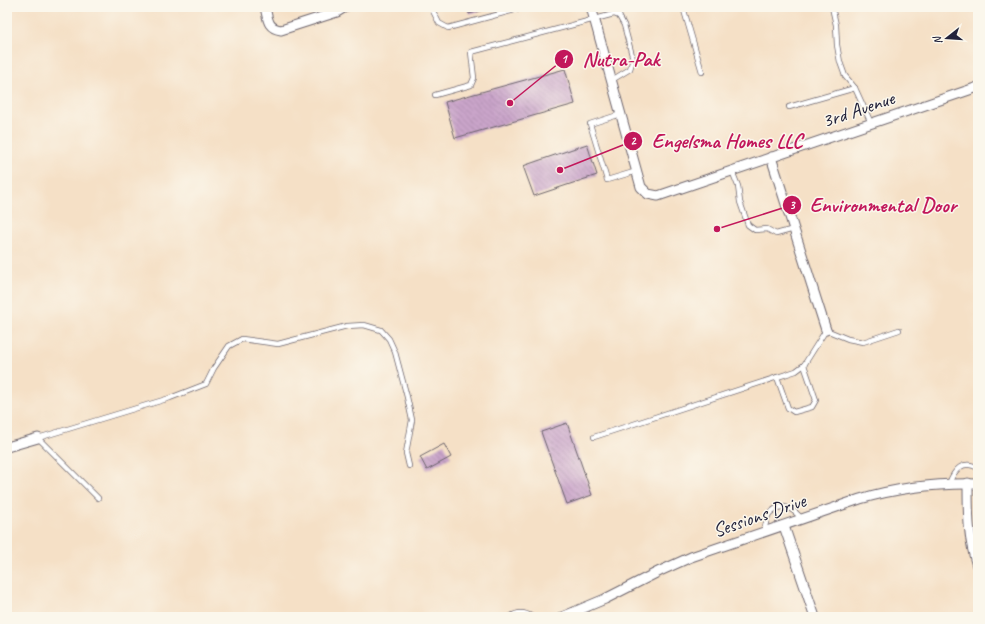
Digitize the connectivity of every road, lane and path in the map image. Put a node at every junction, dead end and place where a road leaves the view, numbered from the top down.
1 (265, 7) edge
2 (345, 7) edge
3 (431, 7) edge
4 (526, 7) edge
5 (591, 7) edge
6 (620, 7) edge
7 (683, 7) edge
8 (832, 7) edge
9 (619, 16) junction
10 (595, 19) junction
11 (702, 72) dead end
12 (612, 80) junction
13 (978, 87) edge
14 (855, 88) junction
15 (435, 95) dead end
16 (789, 107) dead end
17 (621, 114) junction
18 (870, 124) junction
19 (771, 157) junction
20 (637, 171) junction
21 (732, 171) junction
22 (794, 229) junction
23 (826, 330) junction
24 (899, 330) dead end
25 (804, 365) junction
26 (777, 377) junction
27 (594, 437) dead end
28 (38, 438) junction
29 (7, 447) edge
30 (409, 466) dead end
31 (978, 468) edge
32 (968, 483) junction
33 (949, 484) junction
34 (978, 484) edge
35 (98, 498) dead end
36 (803, 519) junction
37 (784, 526) junction
38 (764, 532) junction
39 (978, 569) edge
40 (510, 617) edge
41 (532, 617) edge
42 (562, 617) edge
43 (815, 617) edge

1 - 2 street
3 - 4 lane
5 - 10 street
6 - 9 lane
7 - 11 lane
8 - 14 lane
9 - 10 lane
9 - 12 lane
10 - 12 street
10 - 15 lane
12 - 17 street
13 - 18 street, 3rd Avenue
14 - 16 lane
14 - 18 lane
17 - 20 street
17 - 20 lane
18 - 19 street, 3rd Avenue
19 - 21 street, 3rd Avenue
19 - 22 street
20 - 21 street, 3rd Avenue
21 - 22 lane
22 - 23 street
23 - 24 lane
23 - 25 lane
25 - 26 lane
25 - 26 lane
26 - 27 lane
28 - 29 street
28 - 30 lane
28 - 35 lane
31 - 33 lane
32 - 33 street, Sessions Drive
32 - 34 street, Sessions Drive
32 - 39 street
33 - 36 street, Sessions Drive
36 - 37 street, Sessions Drive
36 - 38 lane
37 - 38 street, Sessions Drive
37 - 43 street
38 - 42 street, Sessions Drive
40 - 41 lane

